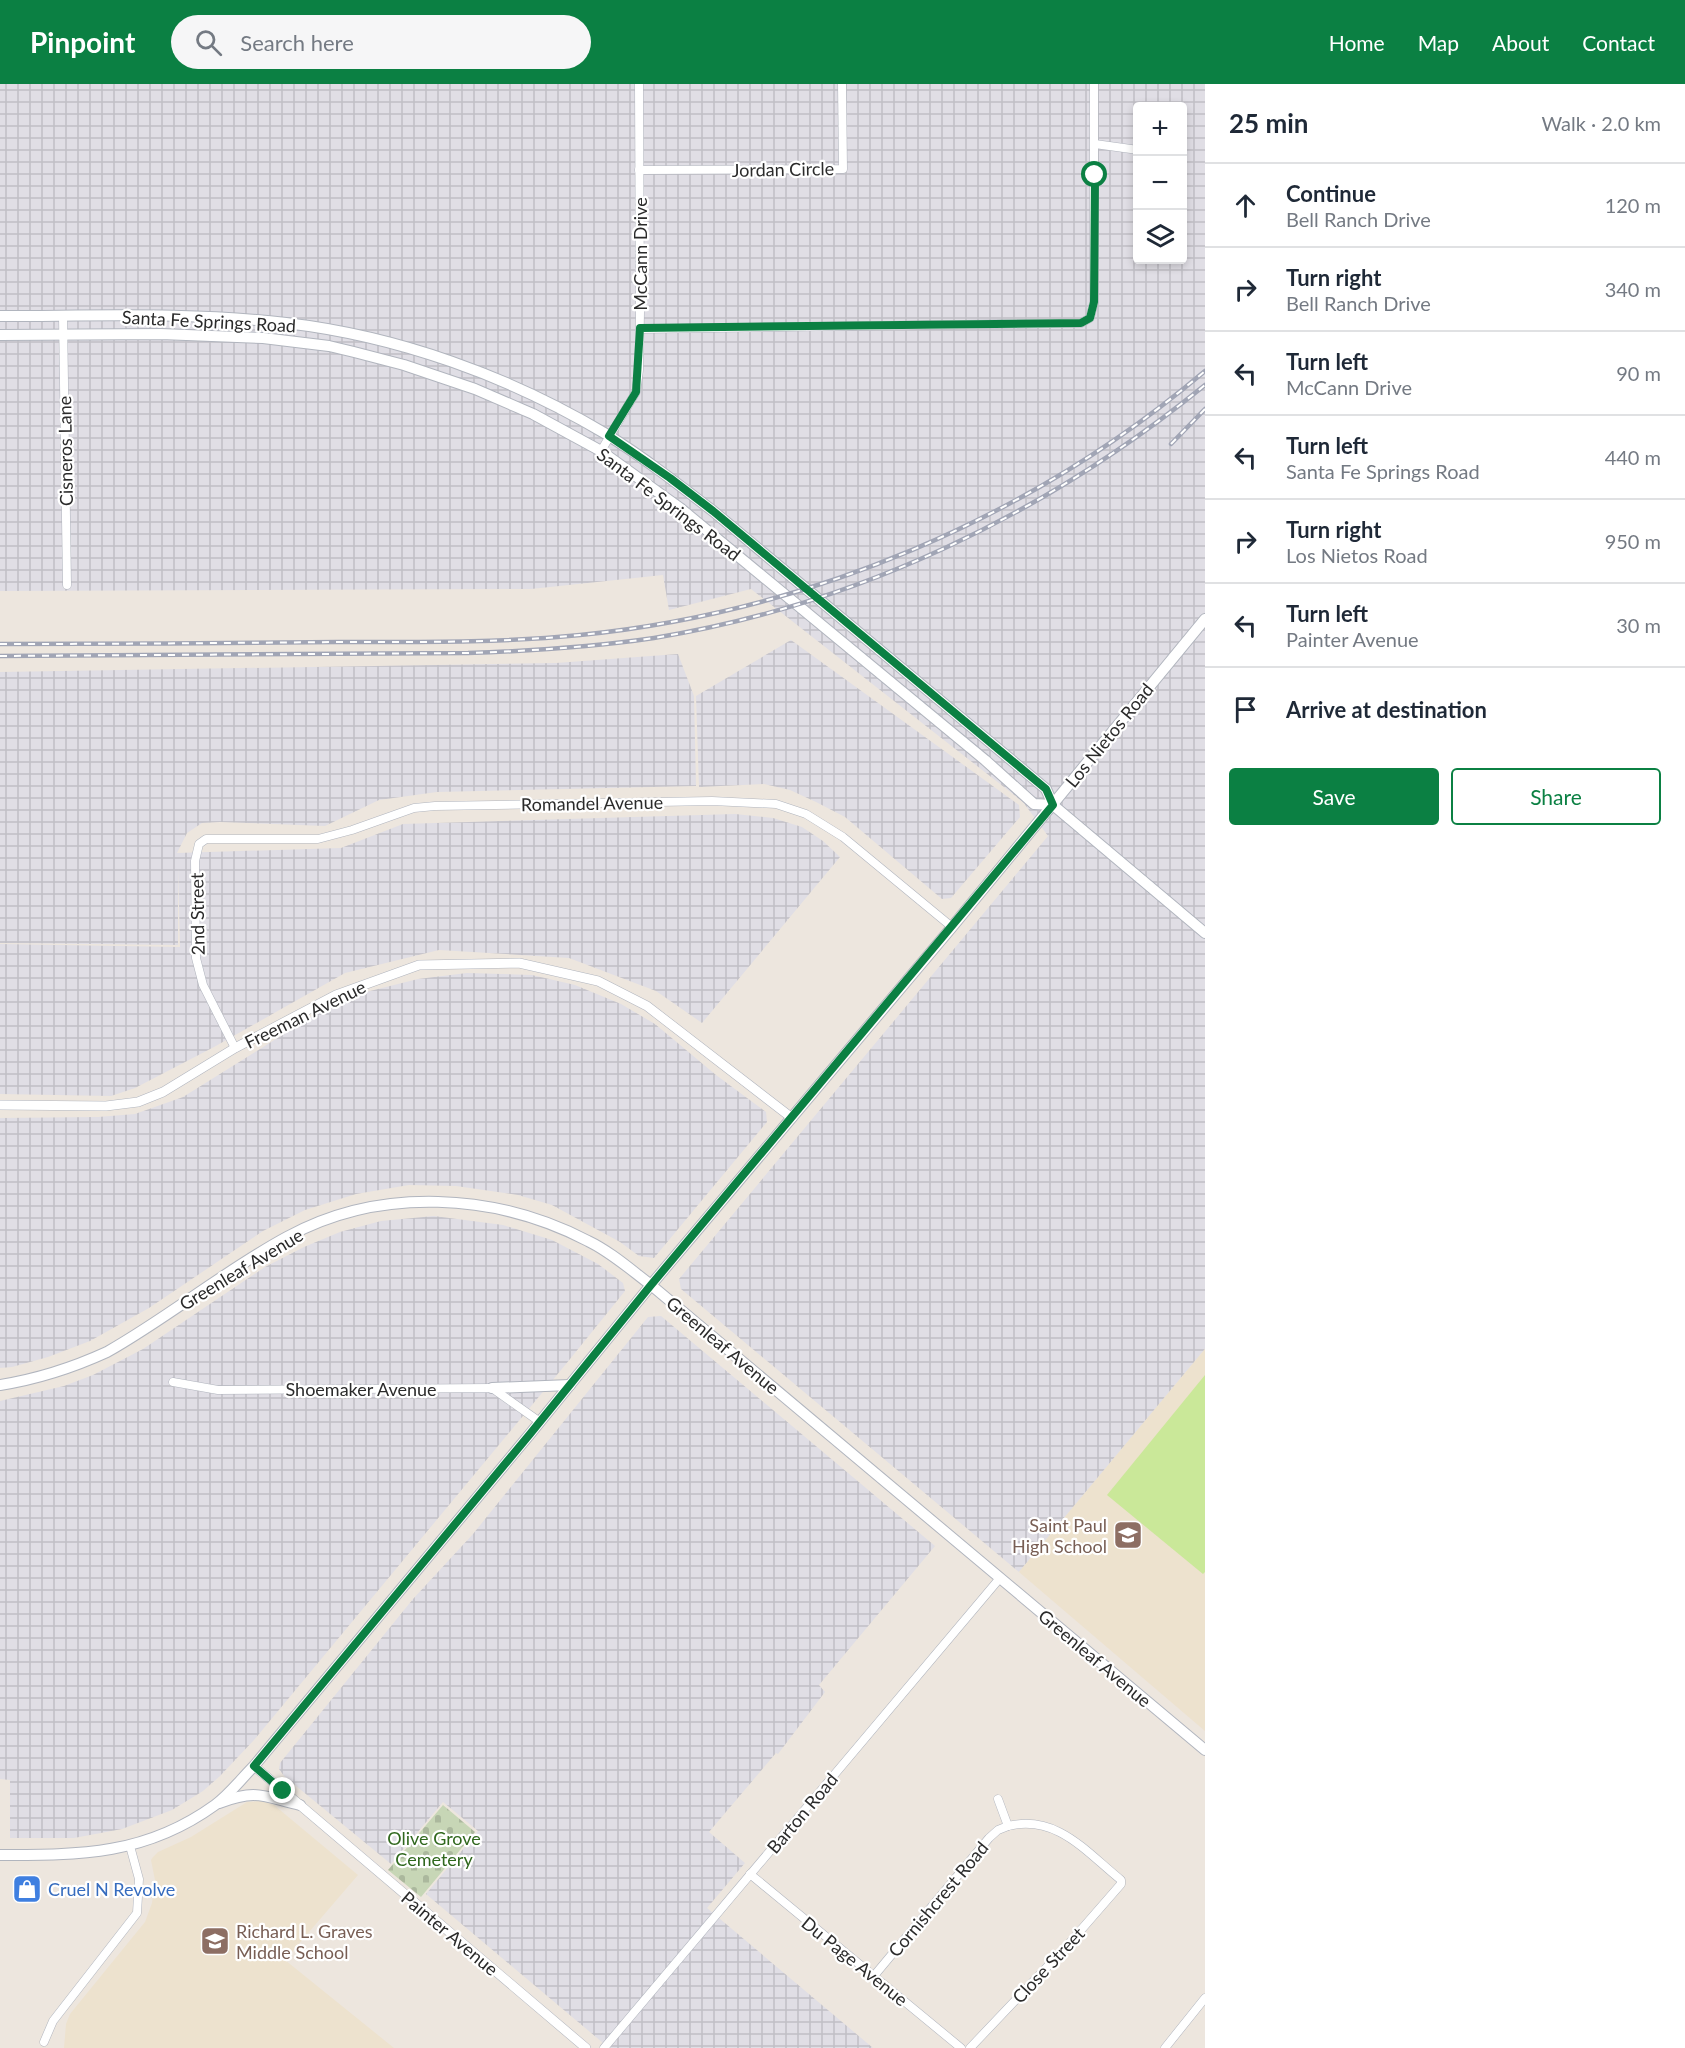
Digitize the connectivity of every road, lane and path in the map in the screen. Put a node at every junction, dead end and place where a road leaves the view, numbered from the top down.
1 (639, 84) edge
2 (842, 84) edge
3 (1094, 84) edge
4 (1095, 144) junction
5 (1133, 149) edge
6 (639, 170) junction
7 (0, 316) edge
8 (63, 316) junction
9 (640, 328) junction
10 (0, 335) edge
11 (64, 335) junction
12 (609, 436) junction
13 (601, 451) junction
14 (68, 585) dead end
15 (1205, 619) edge
16 (957, 716) junction
17 (947, 728) junction
18 (1053, 805) junction
19 (199, 844) joint
20 (952, 927) junction
21 (1205, 933) edge
22 (235, 1048) junction
23 (0, 1105) edge
24 (792, 1118) junction
25 (651, 1285) junction
26 (173, 1382) dead end
27 (0, 1385) edge
28 (570, 1385) junction
29 (492, 1388) junction
30 (540, 1422) junction
31 (999, 1578) junction
32 (1205, 1750) edge
33 (254, 1766) junction
34 (998, 1799) dead end
35 (216, 1804) junction
36 (300, 1805) junction
37 (1008, 1826) junction
38 (130, 1846) junction
39 (0, 1855) edge
40 (750, 1874) junction
41 (873, 1977) junction
42 (1205, 1998) edge
43 (44, 2042) dead end
44 (586, 2048) edge
45 (604, 2048) edge
46 (961, 2048) edge
47 (970, 2048) edge
48 (1165, 2048) edge

1 - 6 street, McCann Drive
2 - 6 street, Jordan Circle
3 - 4 street
4 - 5 street
4 - 9 street
6 - 9 street, McCann Drive
7 - 8 main road, Santa Fe Springs Road
8 - 11 street, Cisneros Lane
8 - 12 main road, Santa Fe Springs Road
9 - 12 street, McCann Drive
10 - 11 main road, Santa Fe Springs Road
11 - 13 main road, Santa Fe Springs Road
11 - 14 street, Cisneros Lane
12 - 13 street, McCann Drive
12 - 16 main road, Santa Fe Springs Road
13 - 17 main road, Santa Fe Springs Road
15 - 18 main road, Los Nietos Road
16 - 17 main road
16 - 18 main road, Santa Fe Springs Road
17 - 18 main road, Santa Fe Springs Road
18 - 20 main road, Los Nietos Road
18 - 21 main road, Santa Fe Springs Road
19 - 20 street, Romandel Avenue
19 - 22 street, 2nd Street
20 - 24 main road, Los Nietos Road
22 - 23 street, Freeman Avenue
22 - 24 street, Freeman Avenue
24 - 25 main road, Los Nietos Road
25 - 27 main road, Greenleaf Avenue
25 - 28 main road, Los Nietos Road
25 - 31 main road, Greenleaf Avenue
26 - 29 street, Shoemaker Avenue
28 - 29 main road
28 - 30 main road, Los Nietos Road
29 - 30 street
30 - 33 main road, Los Nietos Road
31 - 32 main road, Greenleaf Avenue
31 - 40 street, Barton Road
33 - 35 main road
33 - 36 street, Painter Avenue
34 - 37 street
35 - 36 main road
35 - 38 main road
36 - 44 street, Painter Avenue
37 - 41 street, Cornishcrest Road
37 - 47 street, Close Street
38 - 39 main road
38 - 43 street
40 - 41 street, Du Page Avenue
40 - 45 street, Barton Road
41 - 46 street, Du Page Avenue
42 - 48 street

